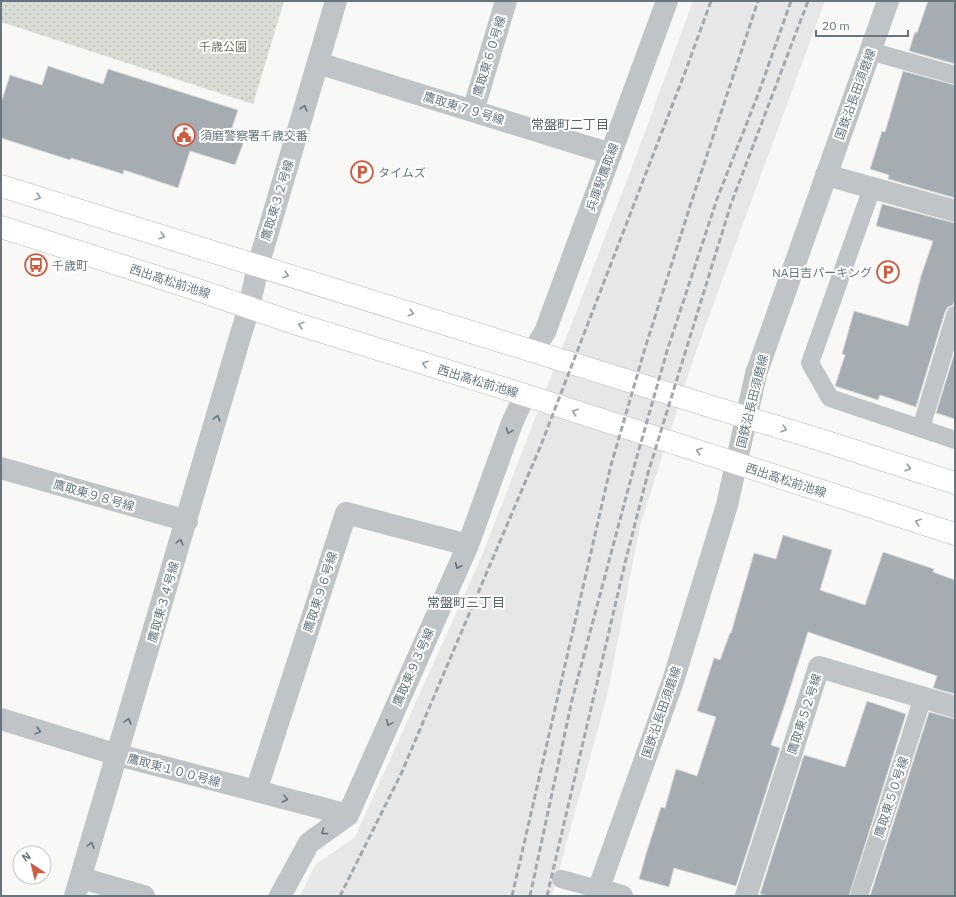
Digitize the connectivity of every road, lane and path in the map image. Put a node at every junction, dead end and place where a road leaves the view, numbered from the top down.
1 (336, 1) edge
2 (506, 1) edge
3 (667, 1) edge
4 (888, 1) edge
5 (870, 51) junction
6 (318, 63) junction
7 (955, 75) edge
8 (473, 111) junction
9 (610, 154) junction
10 (826, 175) junction
11 (1, 186) edge
12 (872, 188) junction
13 (955, 210) edge
14 (1, 227) edge
15 (258, 266) junction
16 (249, 308) junction
17 (955, 316) edge
18 (533, 351) junction
19 (525, 395) junction
20 (746, 417) junction
21 (921, 428) junction
22 (955, 440) edge
23 (736, 464) junction
24 (1, 468) edge
25 (955, 483) edge
26 (187, 521) junction
27 (955, 534) edge
28 (468, 545) junction
29 (923, 697) junction
30 (955, 706) edge
31 (1, 719) edge
32 (118, 755) junction
33 (256, 791) junction
34 (353, 817) junction
35 (561, 879) dead end
36 (78, 887) edge
37 (597, 892) edge
38 (144, 896) edge
39 (280, 896) edge
40 (622, 896) edge
41 (746, 896) edge
42 (859, 896) edge

1 - 6 street, 鷹取東３２号線
2 - 8 street, 鷹取東６０号線
3 - 9 street, 兵庫駅鷹取線
4 - 5 street, 国鉄沿長田須磨線
5 - 7 lane
5 - 10 street, 国鉄沿長田須磨線
6 - 8 street, 鷹取東７９号線
15 -> 6 street, 鷹取東３２号線
8 - 9 street, 鷹取東７９号線
9 - 18 street, 兵庫駅鷹取線
10 - 12 street
10 - 20 street, 国鉄沿長田須磨線
11 -> 15 main road
12 - 13 street
12 - 21 lane
14 - 16 main road, 西出高松前池線
15 - 16 street, 鷹取東３２号線
15 -> 18 main road
19 -> 16 main road, 西出高松前池線
26 -> 16 street, 鷹取東３４号線
17 - 21 lane
18 - 20 main road
23 -> 19 main road, 西出高松前池線
19 -> 28 street, 鷹取東９３号線
20 - 23 street, 国鉄沿長田須磨線
20 -> 25 main road
21 - 22 lane
27 -> 23 main road, 西出高松前池線
23 - 37 street, 国鉄沿長田須磨線
24 - 26 street, 鷹取東９８号線
32 -> 26 street, 鷹取東３４号線
28 - 33 street, 鷹取東９６号線
28 -> 34 street, 鷹取東９３号線
29 - 30 street, 鷹取東５２号線
29 - 41 street, 鷹取東５２号線
29 - 42 lane, 鷹取東５０号線
31 -> 32 street, 鷹取東１００号線
32 - 33 street, 鷹取東１００号線
36 -> 32 street, 鷹取東３４号線
33 -> 34 street, 鷹取東１００号線
34 -> 39 street
35 - 37 lane
36 - 38 street
37 - 40 street

